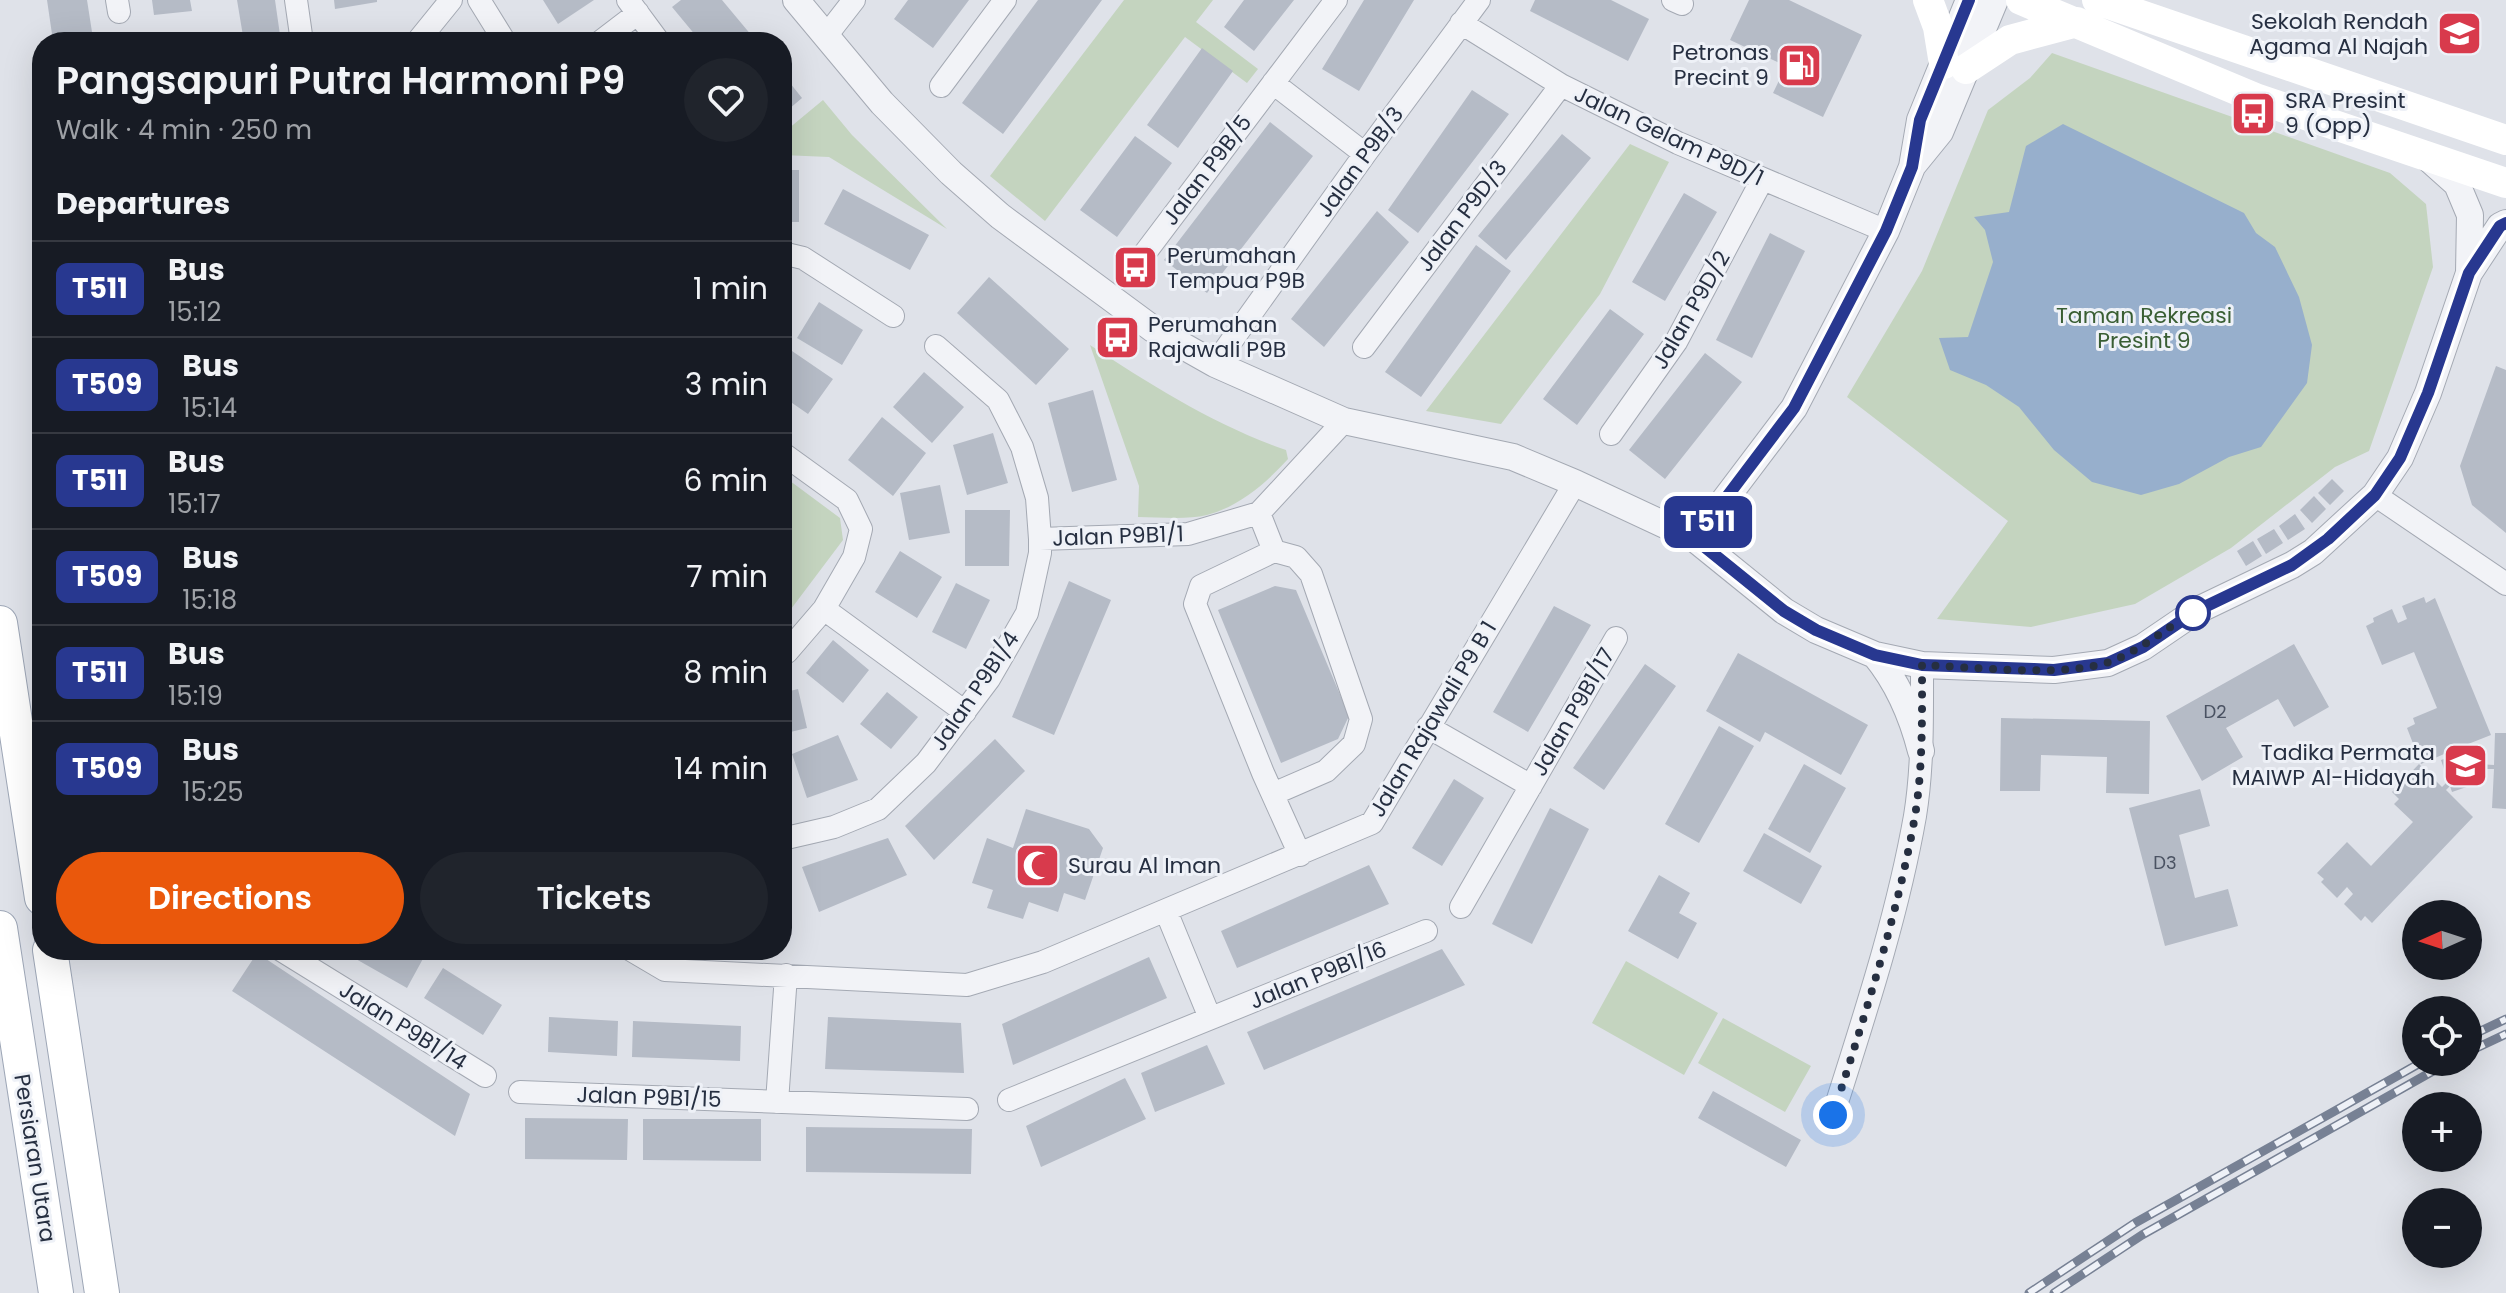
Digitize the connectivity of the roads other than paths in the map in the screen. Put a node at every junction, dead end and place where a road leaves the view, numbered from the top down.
1 (296, 0) edge
2 (451, 0) edge
3 (479, 0) edge
4 (796, 0) edge
5 (854, 0) edge
6 (1005, 0) edge
7 (1336, 0) edge
8 (1479, 0) edge
9 (1928, 0) edge
10 (1969, 0) edge
11 (1995, 0) edge
12 (2021, 0) edge
13 (633, 7) edge
14 (2087, 11) edge
15 (1461, 23) junction
16 (301, 32) edge
17 (425, 32) edge
18 (499, 32) edge
19 (609, 32) edge
20 (652, 32) edge
21 (826, 36) junction
22 (1955, 67) junction
23 (1273, 83) junction
24 (1561, 85) junction
25 (941, 86) dead end
26 (2506, 140) edge
27 (1365, 154) junction
28 (2425, 156) junction
29 (1762, 180) junction
30 (2506, 183) edge
31 (2506, 223) edge
32 (1886, 231) junction
33 (792, 255) edge
34 (1142, 257) dead end
35 (2469, 273) junction
36 (893, 316) dead end
37 (936, 346) dead end
38 (1364, 347) dead end
39 (1215, 364) junction
40 (1344, 421) junction
41 (1611, 434) dead end
42 (792, 460) edge
43 (1575, 483) junction
44 (2375, 495) junction
45 (1259, 513) junction
46 (1040, 539) junction
47 (1695, 539) junction
48 (1274, 551) junction
49 (2506, 584) edge
50 (824, 609) junction
51 (0, 623) edge
52 (1616, 638) dead end
53 (792, 646) edge
54 (1875, 655) junction
55 (1922, 665) junction
56 (965, 712) junction
57 (1428, 727) junction
58 (1921, 751) junction
59 (1531, 786) junction
60 (1273, 794) junction
61 (32, 833) edge
62 (792, 837) edge
63 (1300, 855) junction
64 (1461, 907) dead end
65 (1166, 911) junction
66 (0, 928) edge
67 (1426, 931) dead end
68 (52, 960) edge
69 (297, 960) edge
70 (648, 960) edge
71 (786, 975) junction
72 (1210, 1018) junction
73 (8, 1023) edge
74 (485, 1076) dead end
75 (520, 1092) dead end
76 (1009, 1100) dead end
77 (777, 1102) junction
78 (967, 1109) dead end
79 (1833, 1115) dead end
80 (56, 1293) edge
81 (102, 1293) edge

1 - 16 street
2 - 17 street
3 - 18 street
4 - 21 street
5 - 21 street
6 - 25 street
7 - 23 street, Jalan P9B/5
8 - 15 street, Jalan P9B/3
9 - 22 main road
10 - 22 street
11 - 22 street
12 - 14 main road
13 - 19 street
13 - 20 street
14 - 22 main road
14 - 26 main road
14 - 28 main road
15 - 24 street, Jalan Gelam P9D/1
15 - 27 street, Jalan P9B/3
21 - 39 street
22 - 32 street
23 - 27 street
23 - 34 street, Jalan P9B/5
24 - 29 street, Jalan Gelam P9D/1
24 - 38 street, Jalan P9D/3
27 - 39 street, Jalan P9B/3
28 - 30 main road
28 - 35 street
29 - 32 street, Jalan Gelam P9D/1
29 - 41 street, Jalan P9D/2
31 - 35 street
32 - 47 street
33 - 36 street
35 - 44 street
37 - 46 street, Jalan P9B1/4
39 - 40 street
40 - 43 street
40 - 45 street
42 - 50 street
43 - 47 street
43 - 57 street, Jalan Rajawali P9 B 1
44 - 49 street
44 - 55 street
45 - 46 street, Jalan P9B1/1
45 - 48 street
46 - 56 street, Jalan P9B1/4
47 - 54 street
48 - 60 street
48 - 60 street
50 - 53 street
50 - 56 street
51 - 61 main road
52 - 59 street, Jalan P9B1/17
54 - 55 street
54 - 58 street
55 - 58 street
56 - 62 street, Jalan P9B1/4
57 - 59 street, Jalan P9B1/17
57 - 63 street, Jalan Rajawali P9 B 1
58 - 79 street
59 - 64 street, Jalan P9B1/17
60 - 63 street
63 - 65 street, Jalan Rajawali P9 B 1
65 - 71 street, Jalan Rajawali P9 B 1
65 - 72 street
66 - 73 main road, Persiaran Utara
67 - 72 street, Jalan P9B1/16
68 - 81 main road, Persiaran Utara
69 - 74 street, Jalan P9B1/14
70 - 71 street, Jalan Rajawali P9 B 1
71 - 77 street
72 - 76 street, Jalan P9B1/16
73 - 80 main road, Persiaran Utara
75 - 77 street, Jalan P9B1/15
77 - 78 street, Jalan P9B1/15

